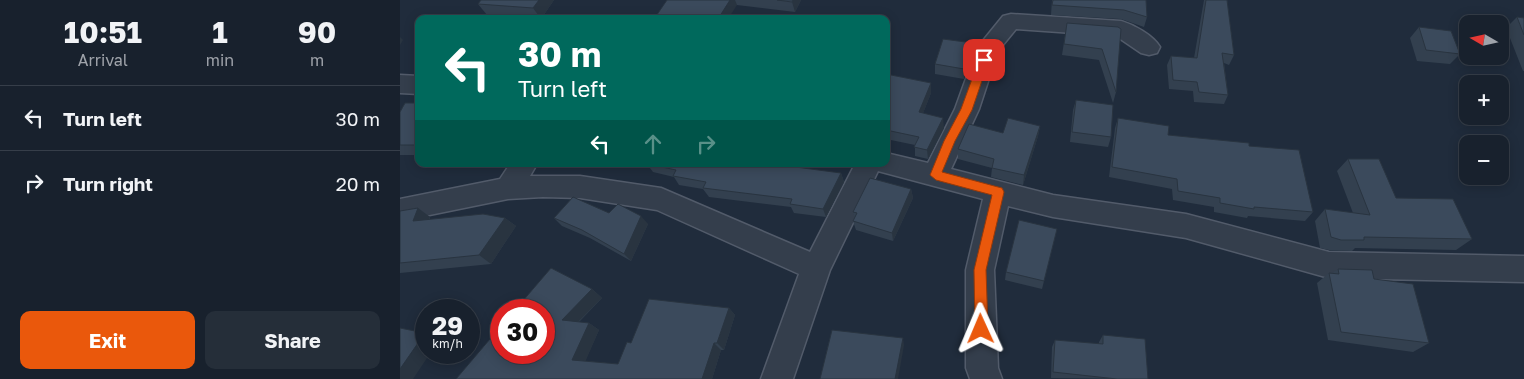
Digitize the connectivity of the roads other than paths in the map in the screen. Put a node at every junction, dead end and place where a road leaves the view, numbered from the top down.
1 (1149, 47) dead end
2 (400, 84) edge
3 (415, 85) edge
4 (890, 164) edge
5 (522, 167) edge
6 (866, 167) edge
7 (936, 175) junction
8 (508, 188) junction
9 (998, 192) junction
10 (400, 210) edge
11 (816, 268) junction
12 (1524, 269) edge
13 (777, 379) edge
14 (986, 379) edge

1 - 7 street
2 - 3 street
4 - 7 street
5 - 8 street
6 - 11 street
7 - 9 street
8 - 10 street
8 - 11 street
9 - 12 street
9 - 14 street
11 - 13 street

